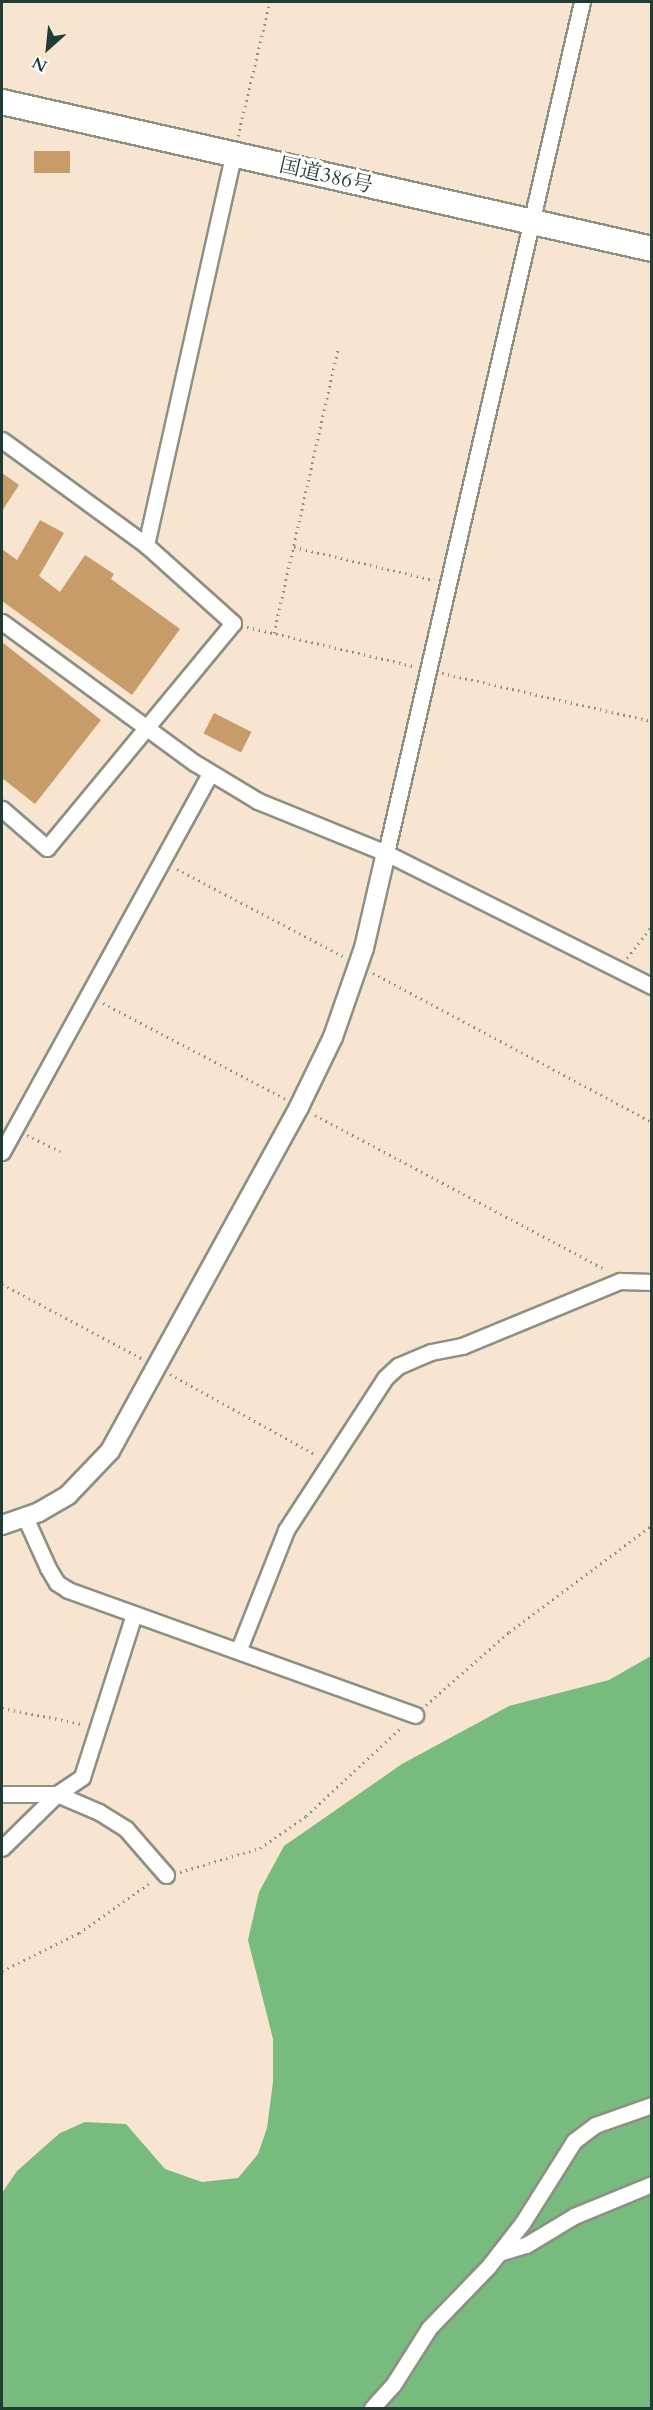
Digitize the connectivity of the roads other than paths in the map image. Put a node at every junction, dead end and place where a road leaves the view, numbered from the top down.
1 (582, 2) edge
2 (2, 102) edge
3 (233, 155) junction
4 (530, 222) junction
5 (651, 249) edge
6 (2, 440) edge
7 (146, 545) junction
8 (2, 622) edge
9 (147, 728) junction
10 (210, 774) junction
11 (2, 809) edge
12 (386, 853) junction
13 (651, 986) edge
14 (2, 1152) edge
15 (651, 1282) edge
16 (26, 1517) junction
17 (2, 1525) edge
18 (134, 1614) junction
19 (239, 1649) junction
20 (415, 1715) road end
21 (2, 1794) edge
22 (57, 1794) junction
23 (2, 1848) edge
24 (166, 1875) road end
25 (651, 2105) edge
26 (651, 2184) edge
27 (499, 2253) junction
28 (372, 2409) edge

1 - 4 street
2 - 3 highway, 国道386号
3 - 4 highway, 国道386号
3 - 7 street
4 - 5 highway, 国道386号
4 - 12 street
6 - 7 street
7 - 9 street
8 - 9 street
9 - 10 street
9 - 11 street
10 - 12 street
10 - 14 street
12 - 13 street
12 - 16 street
15 - 19 street
16 - 17 street
16 - 18 street
18 - 19 street
18 - 22 street
19 - 20 street
21 - 22 street
22 - 23 street
22 - 24 street
25 - 27 street
26 - 27 street
27 - 28 street

